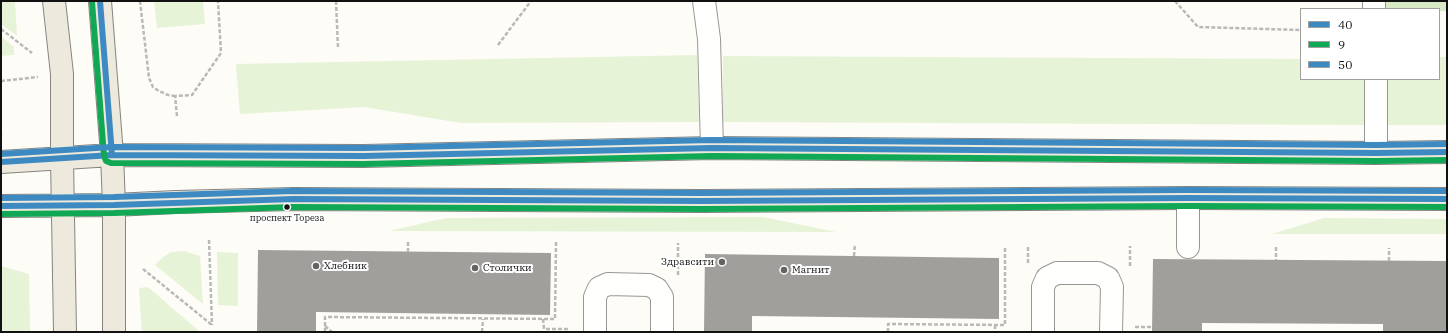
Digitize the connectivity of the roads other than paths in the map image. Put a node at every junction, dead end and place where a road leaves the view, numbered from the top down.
1 (54, 1) edge
2 (100, 1) edge
3 (704, 1) edge
4 (1376, 80) edge
5 (712, 148) junction
6 (1447, 152) edge
7 (1376, 153) junction
8 (112, 155) junction
9 (62, 158) junction
10 (1, 162) edge
11 (1188, 198) junction
12 (1447, 199) edge
13 (114, 205) junction
14 (1, 206) edge
15 (63, 206) junction
16 (1188, 247) dead end
17 (1120, 329) edge
18 (65, 332) edge
19 (114, 332) edge
20 (594, 332) edge
21 (662, 332) edge
22 (1043, 332) edge

1 - 9 main road
2 - 8 main road
3 - 5 lane
4 - 7 lane
5 - 7 main road
5 - 8 main road
6 - 7 main road
8 - 9 main road
8 - 13 main road
9 - 10 main road
9 - 15 main road
11 - 12 main road
11 - 13 main road
11 - 16 lane
13 - 15 main road
13 - 19 main road
14 - 15 main road
15 - 18 main road
17 - 22 lane
20 - 21 lane

